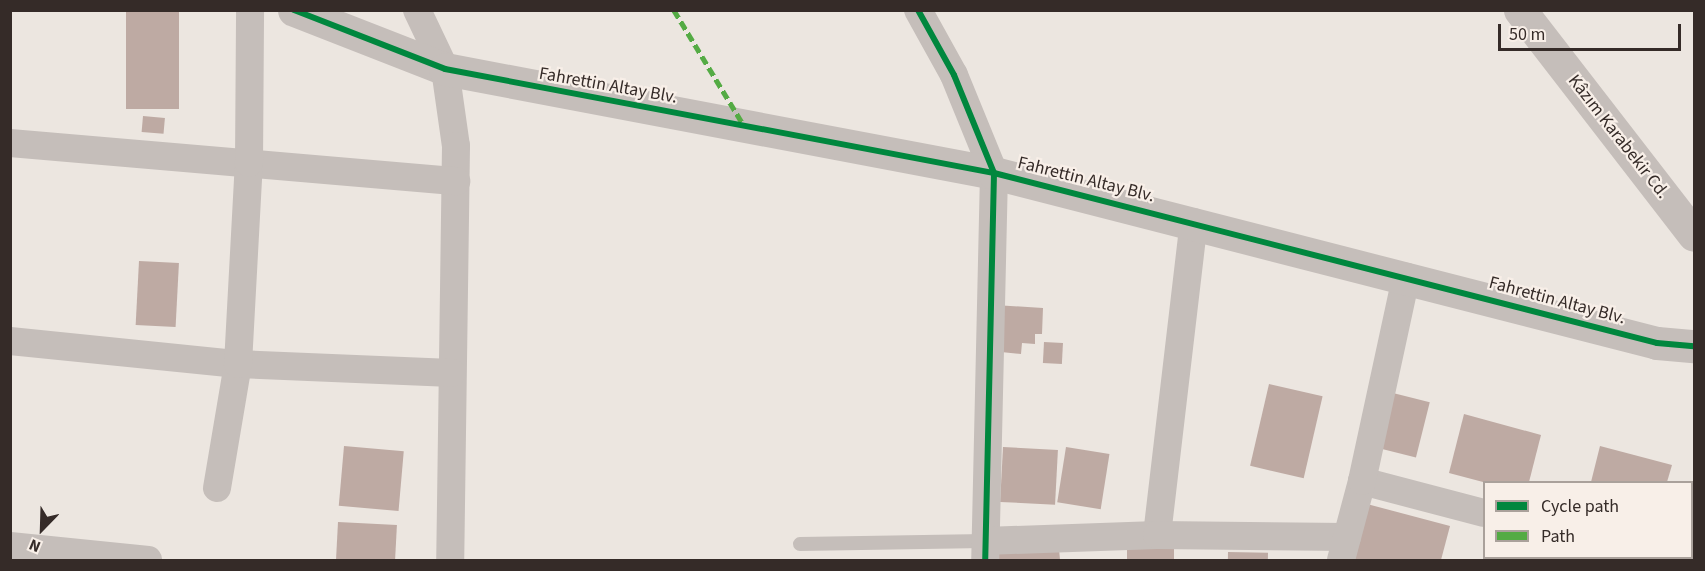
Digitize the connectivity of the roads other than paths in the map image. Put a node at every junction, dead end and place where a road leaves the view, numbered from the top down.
1 (250, 10) edge
2 (294, 10) edge
3 (417, 10) edge
4 (918, 10) edge
5 (1520, 10) edge
6 (445, 69) junction
7 (10, 143) edge
8 (249, 163) junction
9 (994, 173) junction
10 (456, 181) junction
11 (1688, 218) edge
12 (1194, 222) junction
13 (1406, 278) junction
14 (10, 341) edge
15 (1695, 346) edge
16 (238, 364) junction
17 (452, 373) junction
18 (1362, 481) junction
19 (217, 488) dead end
20 (1483, 512) edge
21 (1157, 535) junction
22 (800, 544) dead end
23 (10, 546) edge
24 (1344, 549) edge
25 (985, 551) edge
26 (148, 561) edge
27 (450, 561) edge

1 - 8 street
2 - 6 street, Fahrettin Altay Blv.
3 - 6 street
4 - 9 street
5 - 11 street, Kâzım Karabekir Cd.
6 - 9 street, Fahrettin Altay Blv.
6 - 10 street
7 - 8 street
8 - 10 street
8 - 16 street
9 - 12 street, Fahrettin Altay Blv.
9 - 25 street
10 - 17 street
12 - 13 street, Fahrettin Altay Blv.
12 - 21 street
13 - 15 street, Fahrettin Altay Blv.
13 - 18 street
14 - 16 street
16 - 17 street
16 - 19 street
17 - 27 street
18 - 20 street
18 - 24 street
21 - 24 street
21 - 25 street
22 - 25 lane
23 - 26 street

